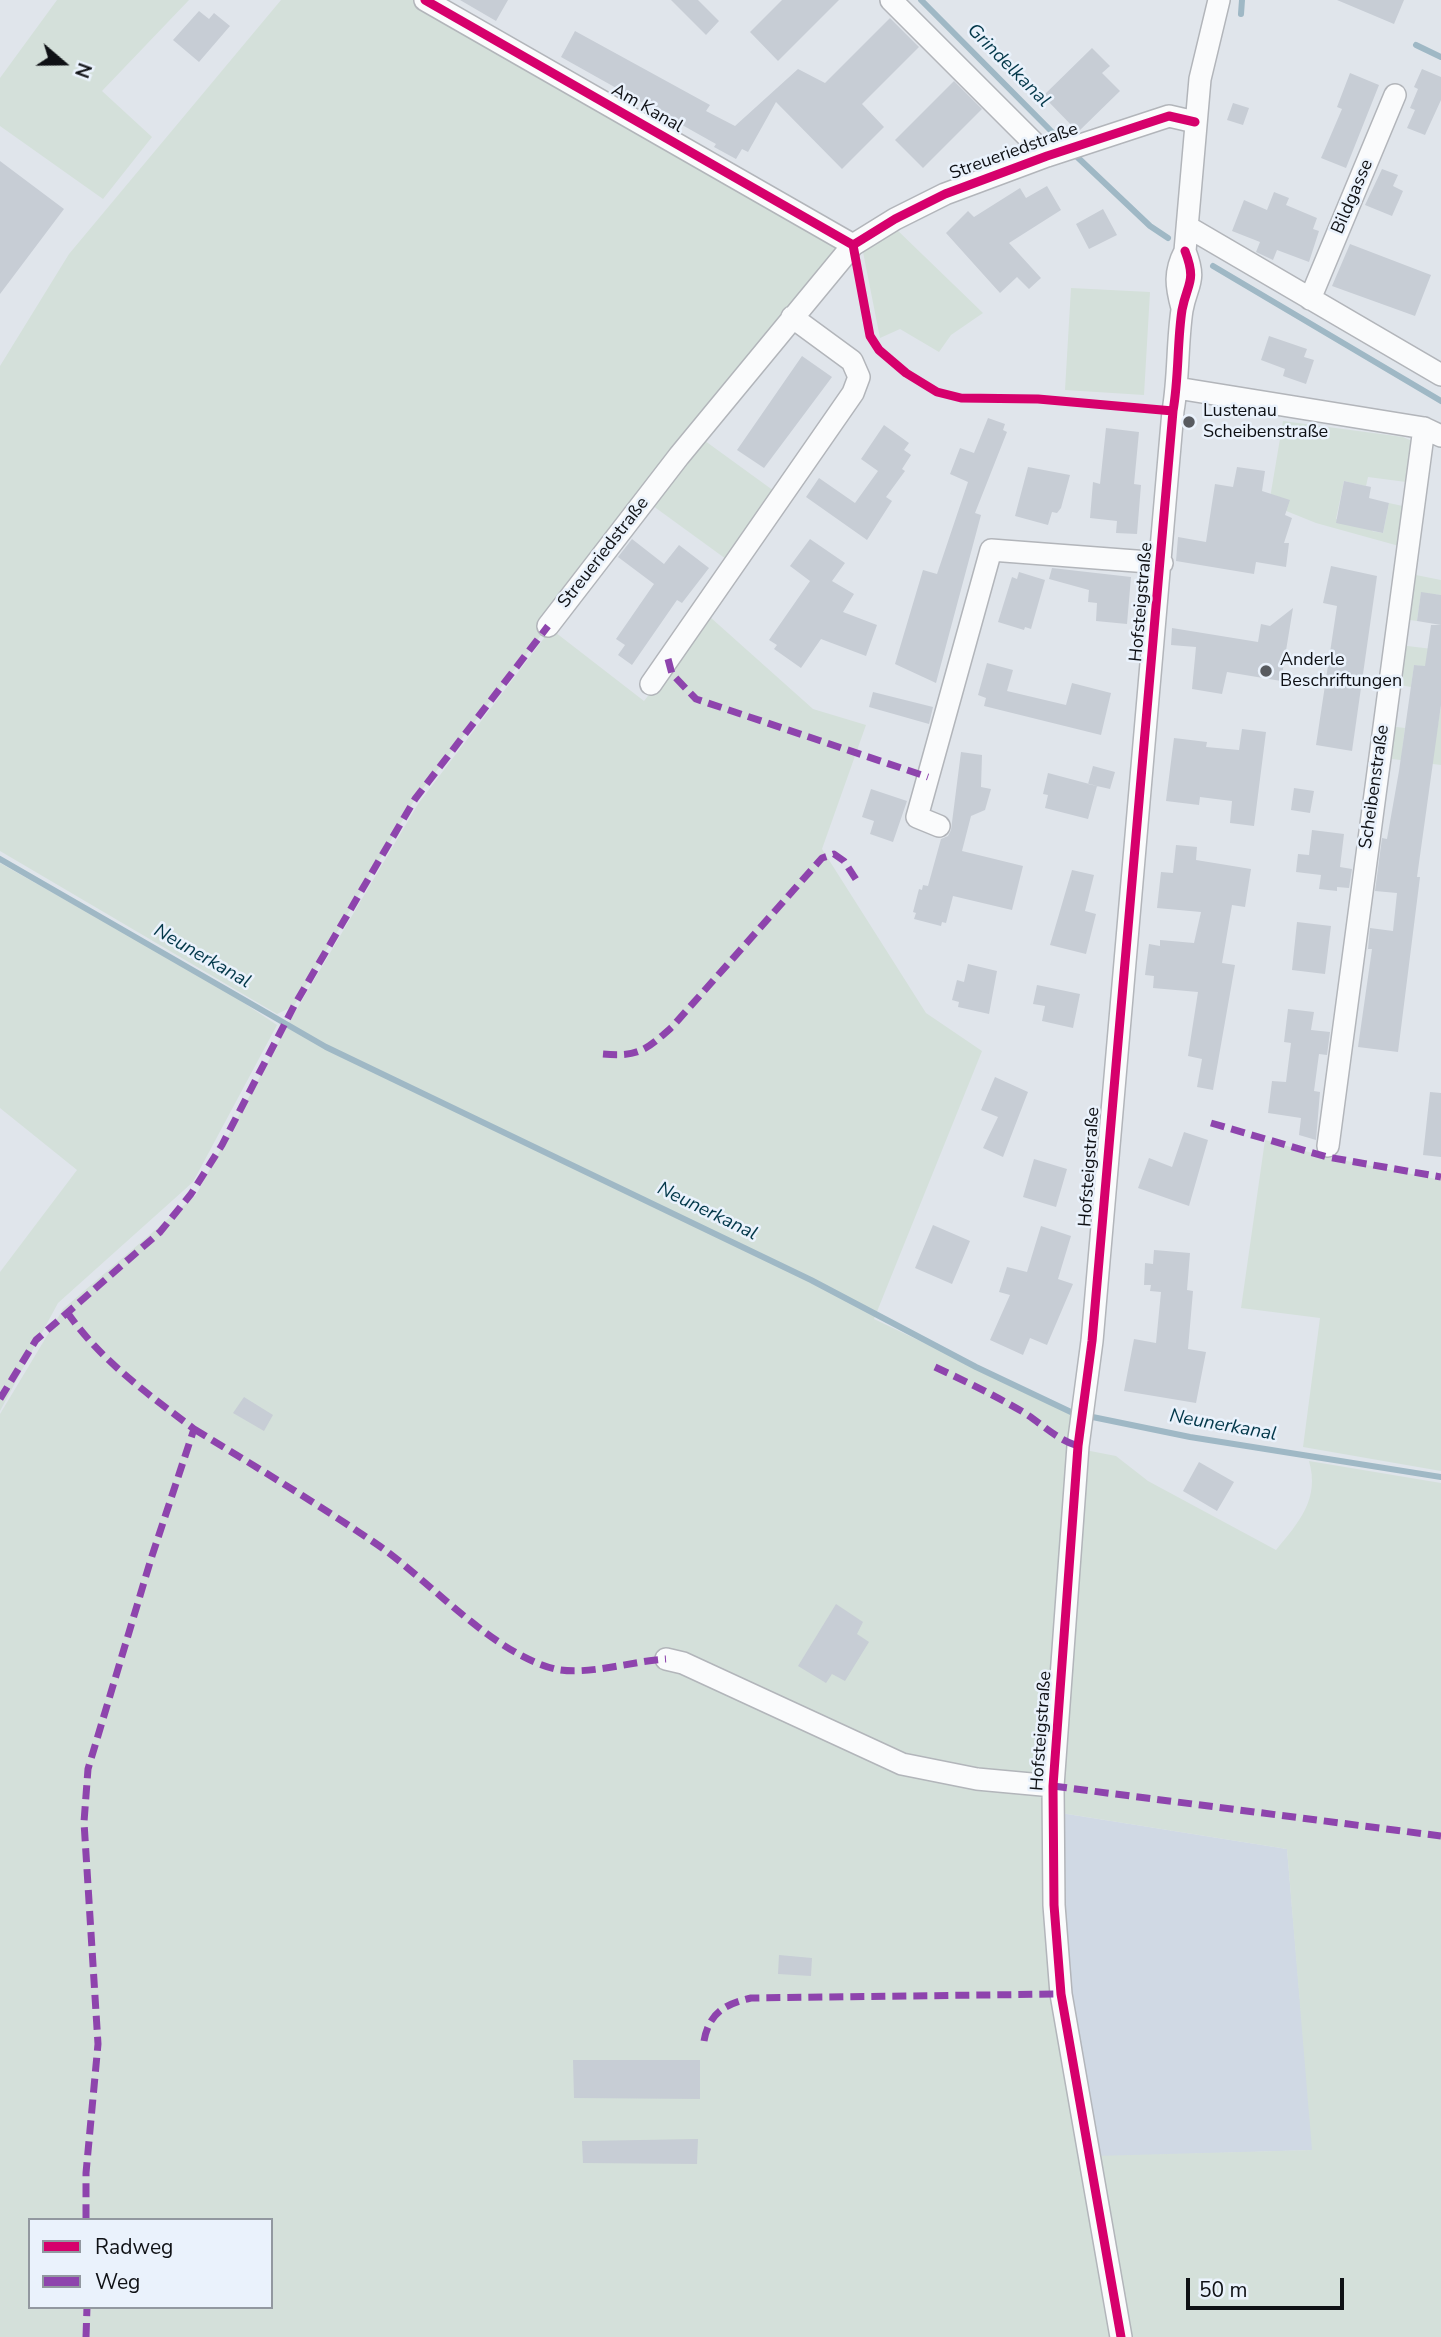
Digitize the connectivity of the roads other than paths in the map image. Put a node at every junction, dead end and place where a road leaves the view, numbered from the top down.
1 (425, 0) edge
2 (891, 0) edge
3 (1219, 0) edge
4 (1395, 95) dead end
5 (1195, 122) junction
6 (1051, 155) junction
7 (1188, 228) junction
8 (853, 245) junction
9 (1310, 299) junction
10 (792, 317) junction
11 (1441, 375) edge
12 (1177, 387) junction
13 (1433, 432) edge
14 (1161, 563) junction
15 (548, 626) dead end
16 (651, 684) dead end
17 (939, 826) dead end
18 (1328, 1146) dead end
19 (666, 1659) dead end
20 (1053, 1786) junction
21 (1121, 2337) edge

1 - 8 street, Am Kanal
2 - 6 street, Streueriedstraße
3 - 5 street, Hofsteigstraße
4 - 9 street, Bildgasse
5 - 6 street, Streueriedstraße
5 - 7 street, Hofsteigstraße
6 - 8 street, Streueriedstraße
7 - 9 street
7 - 12 street, Hofsteigstraße
8 - 10 street, Streueriedstraße
9 - 11 street
10 - 15 street, Streueriedstraße
10 - 16 street
12 - 13 street, Scheibenstraße
12 - 14 street, Hofsteigstraße
13 - 18 street, Scheibenstraße
14 - 17 street, Hofsteigstraße
14 - 20 street, Hofsteigstraße
19 - 20 street, Hofsteigstraße
20 - 21 street, Hofsteigstraße

